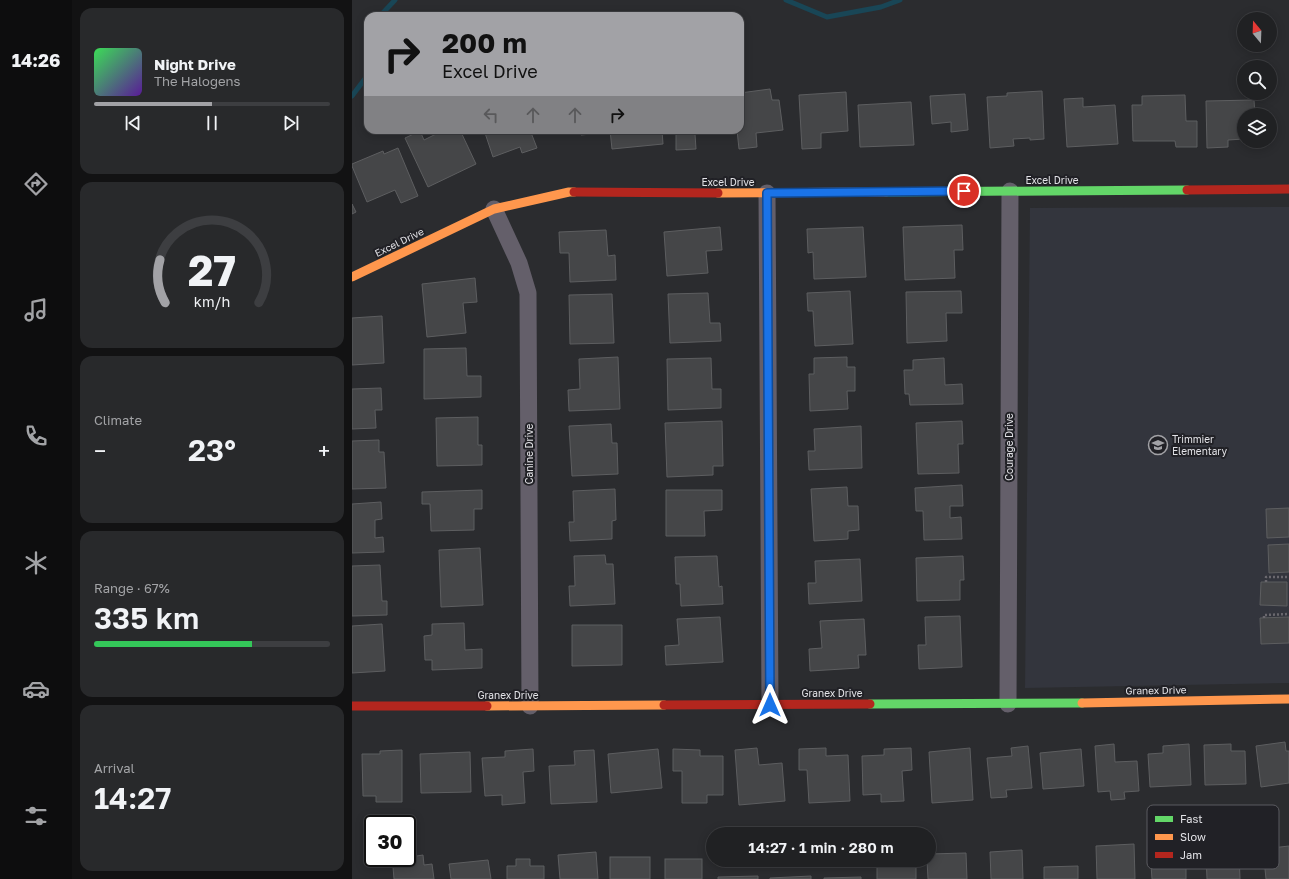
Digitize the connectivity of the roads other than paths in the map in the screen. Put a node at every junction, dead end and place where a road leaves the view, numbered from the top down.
1 (1289, 189) edge
2 (1010, 191) junction
3 (767, 193) junction
4 (494, 208) junction
5 (352, 277) edge
6 (1289, 699) edge
7 (1008, 704) junction
8 (770, 705) junction
9 (352, 706) edge
10 (530, 706) junction

1 - 2 street, Excel Drive
2 - 3 street, Excel Drive
2 - 7 street, Courage Drive
3 - 4 street, Excel Drive
3 - 8 street
4 - 5 street, Excel Drive
4 - 10 street, Canine Drive
6 - 7 street, Granex Drive
7 - 8 street, Granex Drive
8 - 10 street, Granex Drive
9 - 10 street, Granex Drive

